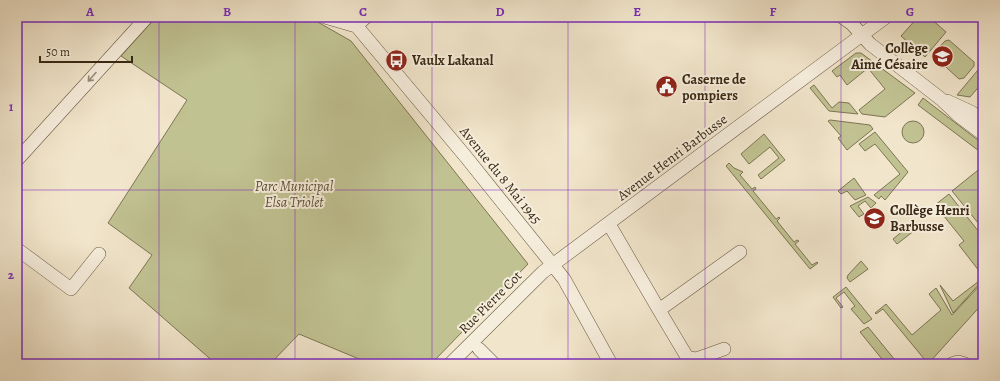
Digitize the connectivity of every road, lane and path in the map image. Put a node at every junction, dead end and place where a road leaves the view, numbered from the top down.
1 (147, 17) edge
2 (325, 17) edge
3 (366, 17) edge
4 (842, 17) edge
5 (886, 17) edge
6 (352, 22) edge
7 (862, 35) junction
8 (941, 99) junction
9 (983, 121) edge
10 (983, 134) edge
11 (17, 160) edge
12 (609, 224) junction
13 (17, 250) edge
14 (740, 252) dead end
15 (99, 254) dead end
16 (554, 265) junction
17 (659, 310) junction
18 (479, 349) dead end
19 (724, 349) dead end
20 (450, 364) edge
21 (494, 364) edge
22 (611, 364) edge
23 (952, 364) edge
24 (965, 364) edge

1 -> 11 street
2 - 6 street
3 - 6 street
4 - 7 street
5 - 7 street, Avenue Henri Barbusse
6 - 16 street, Avenue du 8 Mai 1945
7 - 8 street
7 - 12 street, Avenue Henri Barbusse
8 - 9 street
8 - 10 street
12 - 16 street, Avenue Henri Barbusse
12 - 17 street
13 - 15 street
14 - 17 street
16 - 20 street, Rue Pierre Cot
16 - 22 street, Avenue du 8 Mai 1945
17 - 19 street
18 - 21 street
23 - 24 street

